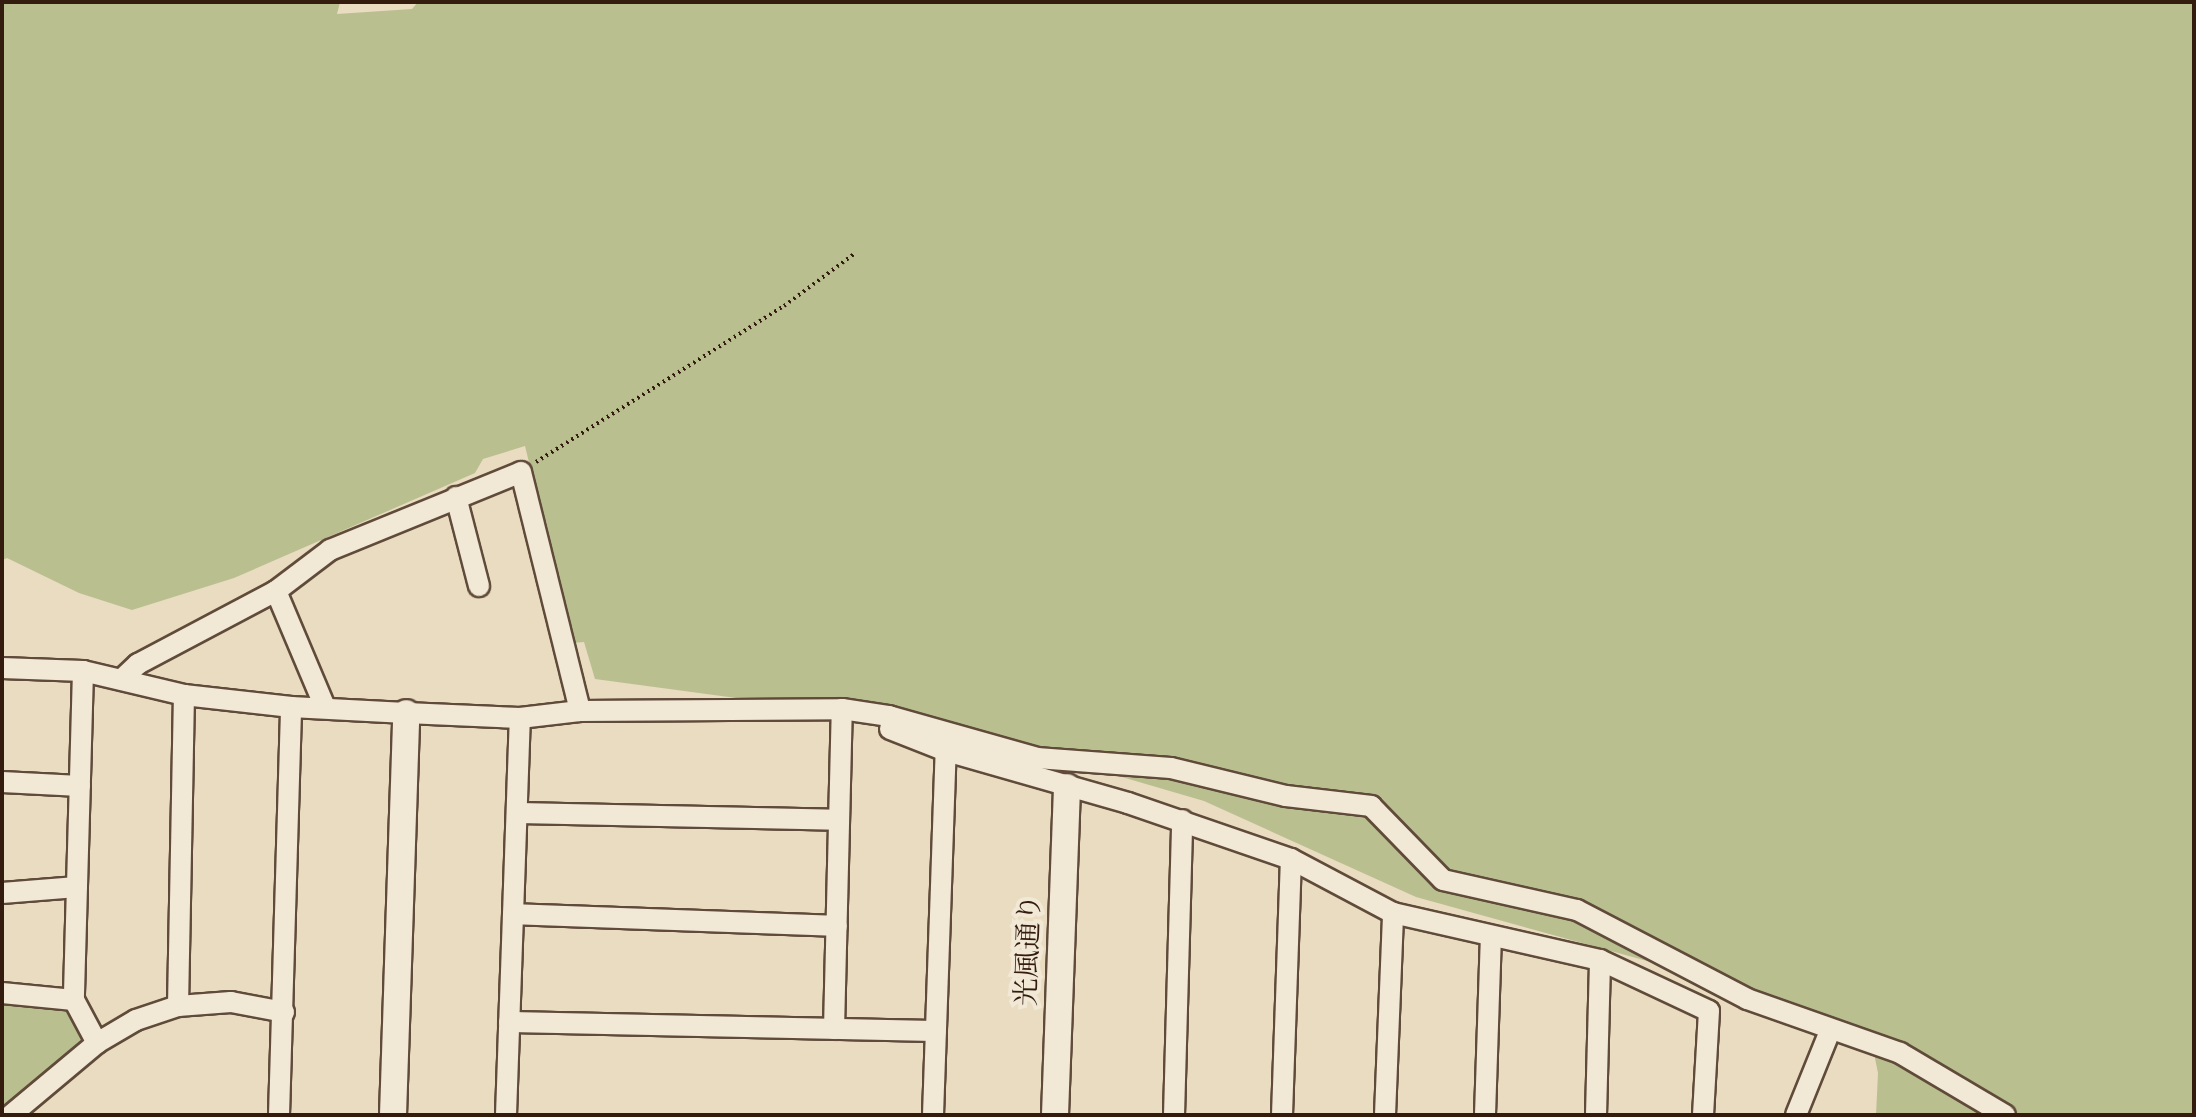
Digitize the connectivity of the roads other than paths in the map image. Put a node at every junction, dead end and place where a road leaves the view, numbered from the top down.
1 (456, 497) junction
2 (479, 586) dead end
3 (276, 591) junction
4 (2, 668) edge
5 (83, 671) junction
6 (123, 678) junction
7 (184, 695) junction
8 (291, 707) junction
9 (325, 707) junction
10 (842, 709) junction
11 (580, 711) junction
12 (406, 713) junction
13 (520, 718) junction
14 (946, 751) junction
15 (2, 782) edge
16 (80, 786) junction
17 (1067, 787) junction
18 (517, 813) junction
19 (839, 820) junction
20 (1182, 820) junction
21 (1291, 859) junction
22 (77, 887) junction
23 (2, 893) edge
24 (1393, 913) junction
25 (513, 914) junction
26 (837, 926) junction
27 (1491, 937) junction
28 (1600, 960) junction
29 (2, 993) edge
30 (74, 1000) junction
31 (178, 1006) junction
32 (284, 1012) junction
33 (509, 1022) junction
34 (834, 1029) junction
35 (936, 1031) junction
36 (1830, 1031) junction
37 (97, 1043) junction
38 (13, 1114) edge
39 (279, 1115) edge
40 (393, 1115) edge
41 (506, 1115) edge
42 (933, 1115) edge
43 (1055, 1115) edge
44 (1174, 1115) edge
45 (1282, 1115) edge
46 (1385, 1115) edge
47 (1485, 1115) edge
48 (1596, 1115) edge
49 (1703, 1115) edge
50 (1796, 1115) edge
51 (2005, 1115) edge

1 - 2 street
1 - 3 street
1 - 11 street
3 - 6 street
3 - 9 street
4 - 5 street
5 - 6 street
5 - 16 street
6 - 7 street
7 - 8 street
7 - 31 street
8 - 9 street
8 - 32 street
9 - 12 street
10 - 11 street
10 - 14 street
10 - 19 street
10 - 36 street
11 - 13 street
12 - 13 street
12 - 40 street
13 - 18 street
14 - 17 street
14 - 35 street
15 - 16 street
16 - 22 street
17 - 20 street
17 - 43 street, 光風通り
18 - 19 street
18 - 25 street
19 - 26 street
20 - 21 street
20 - 44 street
21 - 24 street
21 - 45 street
22 - 23 street
22 - 30 street
24 - 27 street
24 - 46 street
25 - 26 street
25 - 33 street
26 - 34 street
27 - 28 street
27 - 47 street
28 - 48 street
28 - 49 street
29 - 30 street
30 - 37 street
31 - 32 street
31 - 37 street
32 - 39 street
33 - 34 street
33 - 41 street
34 - 35 street
35 - 42 street
36 - 50 street
36 - 51 street
37 - 38 street

